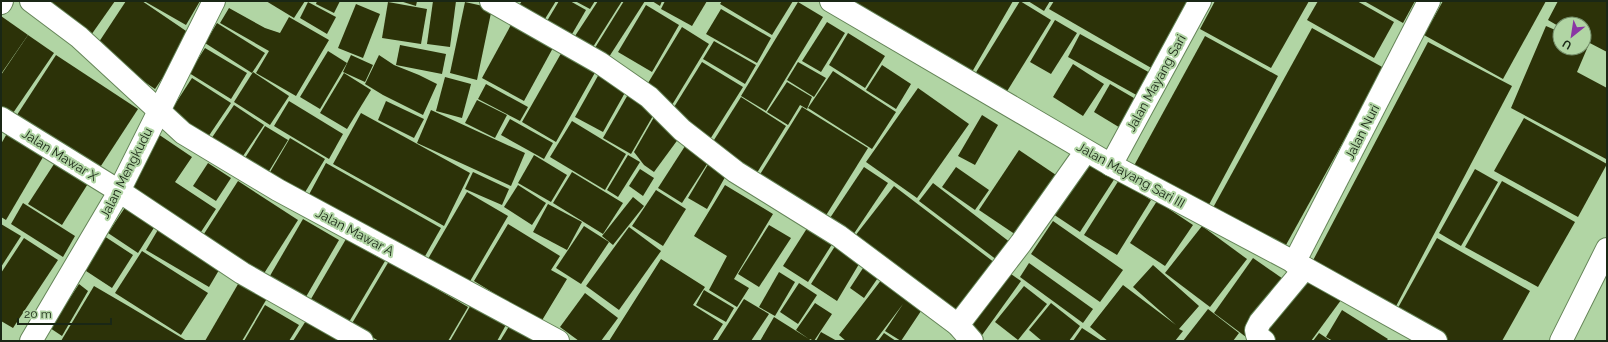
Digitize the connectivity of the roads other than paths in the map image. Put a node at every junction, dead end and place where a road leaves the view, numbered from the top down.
1 (30, 1) edge
2 (214, 1) edge
3 (491, 1) edge
4 (831, 1) edge
5 (1200, 1) edge
6 (1429, 1) edge
7 (160, 110) junction
8 (1, 118) edge
9 (1086, 151) junction
10 (1111, 165) junction
11 (119, 191) junction
12 (1607, 249) edge
13 (1299, 266) junction
14 (965, 333) edge
15 (31, 341) edge
16 (362, 341) edge
17 (558, 341) edge
18 (1264, 341) edge
19 (1436, 341) edge
20 (1561, 341) edge

1 - 7 street, Jalan Mawar A
2 - 7 street, Jalan Mengkudu
3 - 14 street
4 - 9 street, Jalan Mayang Sari III
5 - 10 street, Jalan Mayang Sari
6 - 13 street, Jalan Nuri
7 - 11 street, Jalan Mengkudu
7 - 17 street, Jalan Mawar A
8 - 11 street, Jalan Mawar X
9 - 10 street, Jalan Mayang Sari III
9 - 14 street
10 - 13 street, Jalan Mayang Sari III
11 - 15 street, Jalan Mengkudu
11 - 16 street, Jalan Mawar X
12 - 20 street
13 - 18 street, Jalan Nuri
13 - 19 street, Jalan Mayang Sari III

